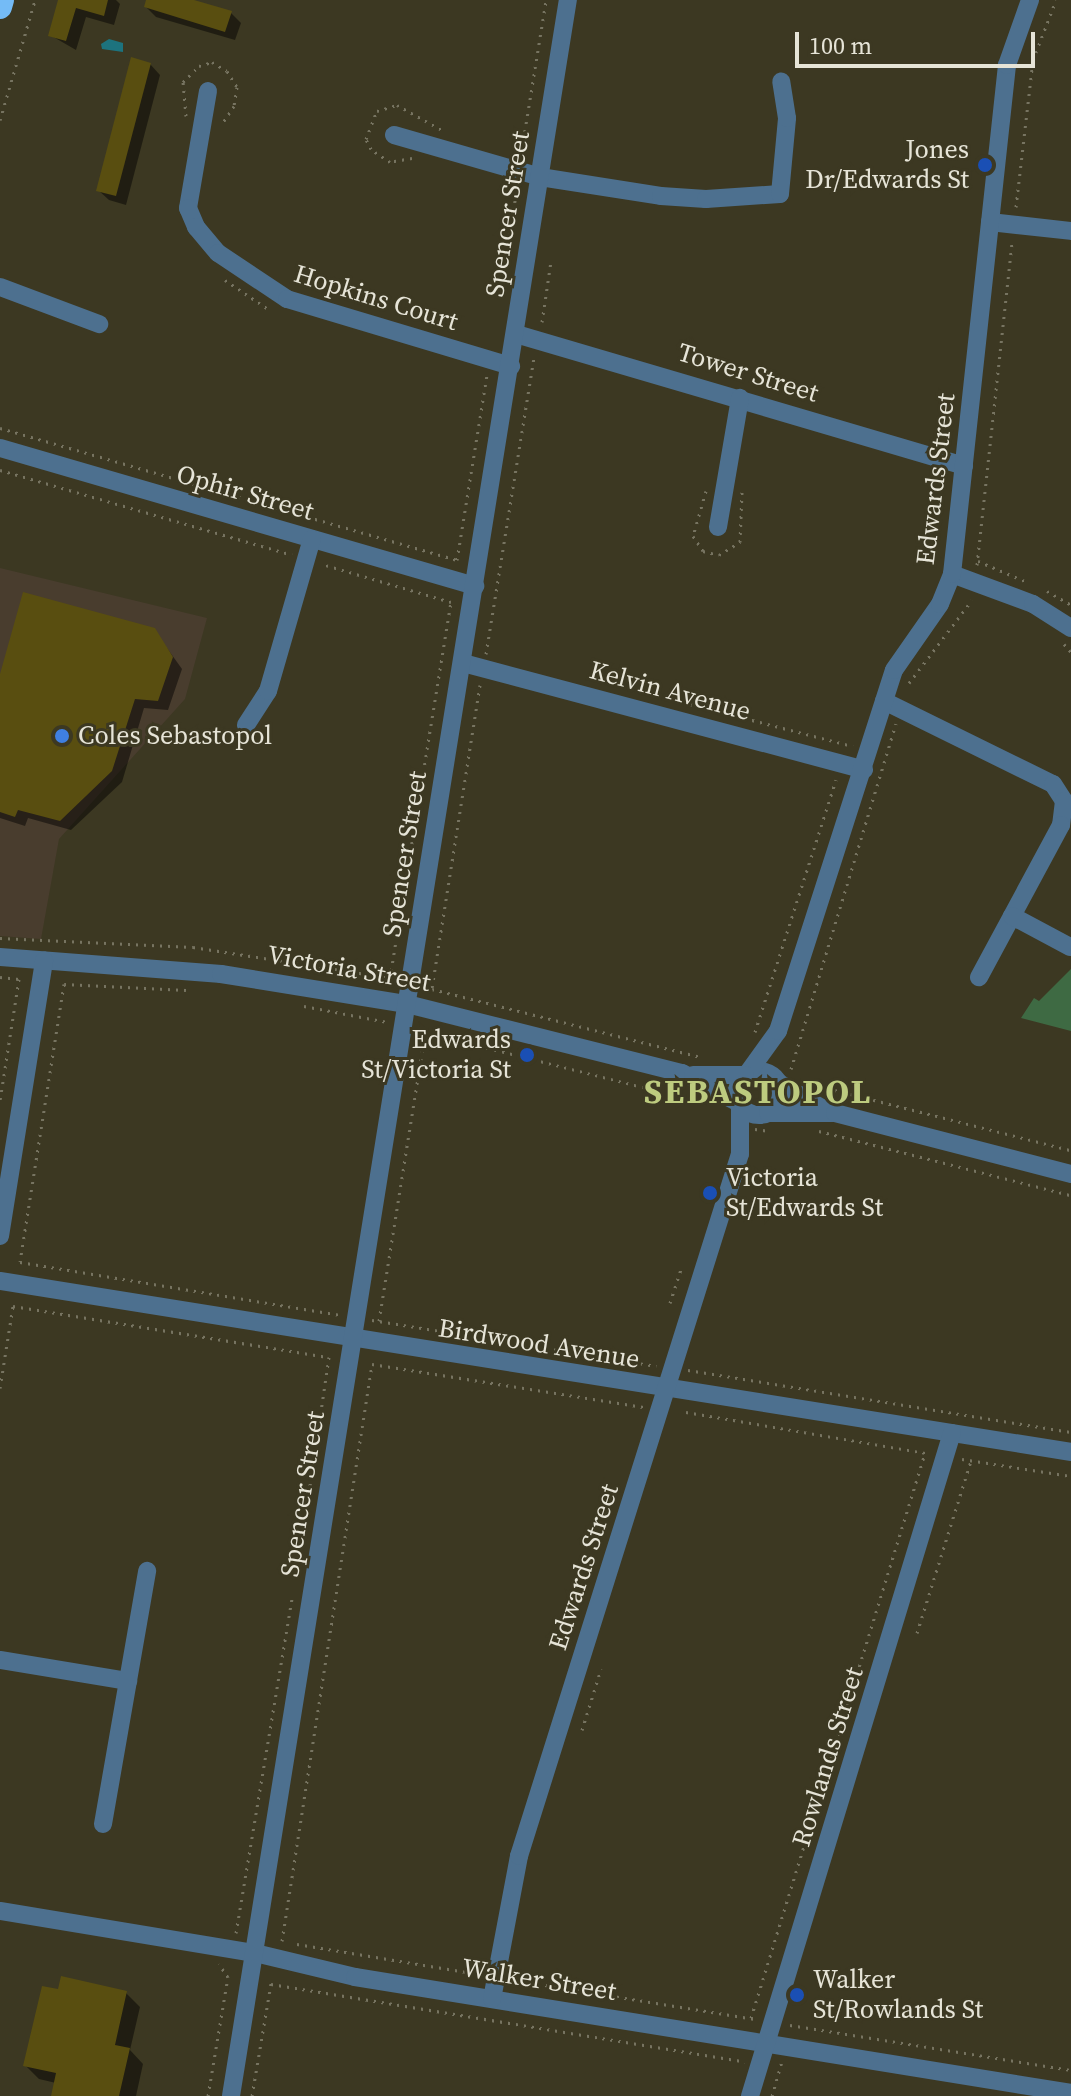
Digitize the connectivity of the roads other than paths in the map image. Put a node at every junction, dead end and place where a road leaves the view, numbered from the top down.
1 (2, 0) edge
2 (568, 0) edge
3 (1030, 0) edge
4 (0, 7) edge
5 (781, 81) dead end
6 (208, 91) dead end
7 (394, 135) dead end
8 (540, 177) junction
9 (990, 222) junction
10 (1071, 231) edge
11 (0, 287) edge
12 (99, 324) dead end
13 (516, 334) junction
14 (511, 366) junction
15 (740, 398) junction
16 (0, 448) edge
17 (964, 466) junction
18 (718, 527) dead end
19 (312, 539) junction
20 (952, 574) junction
21 (475, 586) junction
22 (1066, 634) edge
23 (463, 663) junction
24 (892, 704) junction
25 (246, 725) dead end
26 (864, 770) junction
27 (1071, 808) edge
28 (1061, 825) junction
29 (1012, 916) junction
30 (1070, 947) edge
31 (0, 957) edge
32 (44, 960) junction
33 (979, 977) dead end
34 (407, 1004) junction
35 (778, 1031) junction
36 (682, 1073) junction
37 (746, 1074) junction
38 (784, 1080) junction
39 (739, 1104) junction
40 (835, 1113) junction
41 (762, 1121) junction
42 (1071, 1174) edge
43 (0, 1236) edge
44 (0, 1281) edge
45 (354, 1339) junction
46 (667, 1392) junction
47 (952, 1433) junction
48 (1071, 1452) edge
49 (147, 1571) dead end
50 (0, 1660) edge
51 (128, 1681) junction
52 (103, 1824) dead end
53 (0, 1911) edge
54 (255, 1953) junction
55 (492, 1999) junction
56 (766, 2044) junction
57 (1071, 2093) edge
58 (231, 2096) edge
59 (750, 2096) edge

1 - 4 highway
2 - 8 street, Spencer Street
3 - 9 street, Edwards Street
5 - 8 street
6 - 14 street, Hopkins Court
7 - 8 street
8 - 13 street, Spencer Street
9 - 10 street
9 - 17 street, Edwards Street
11 - 12 street
13 - 14 street, Spencer Street
13 - 15 street, Tower Street
14 - 21 street, Spencer Street
15 - 17 street, Tower Street
15 - 18 street
16 - 19 street, Ophir Street
17 - 20 street, Edwards Street
19 - 21 street, Ophir Street
19 - 25 street
20 - 22 street
20 - 24 street, Edwards Street
21 - 23 street, Spencer Street
23 - 26 street, Kelvin Avenue
23 - 34 street, Spencer Street
24 - 26 street, Edwards Street
24 - 28 street
26 - 35 street, Edwards Street
27 - 28 street
28 - 29 street
29 - 30 street
29 - 33 street
31 - 32 street, Victoria Street
32 - 34 street, Victoria Street
32 - 43 street
34 - 36 street, Victoria Street
34 - 45 street, Spencer Street
35 - 37 street, Edwards Street
35 - 38 street, Edwards Street
36 - 37 street, Victoria Street
36 - 39 street, Victoria Street
37 - 38 street
37 - 39 street
38 - 40 street
38 - 41 street
39 - 41 street
40 - 41 street
40 - 42 street
41 - 46 street, Edwards Street
44 - 45 street, Birdwood Avenue
45 - 46 street, Birdwood Avenue
45 - 54 street, Spencer Street
46 - 47 street, Birdwood Avenue
46 - 55 street, Edwards Street
47 - 48 street, Birdwood Avenue
47 - 56 street, Rowlands Street
49 - 51 street
50 - 51 street
51 - 52 street
53 - 54 street, Walker Street
54 - 55 street, Walker Street
54 - 58 street, Spencer Street
55 - 56 street, Walker Street
56 - 57 street, Walker Street
56 - 59 street, Rowlands Street

